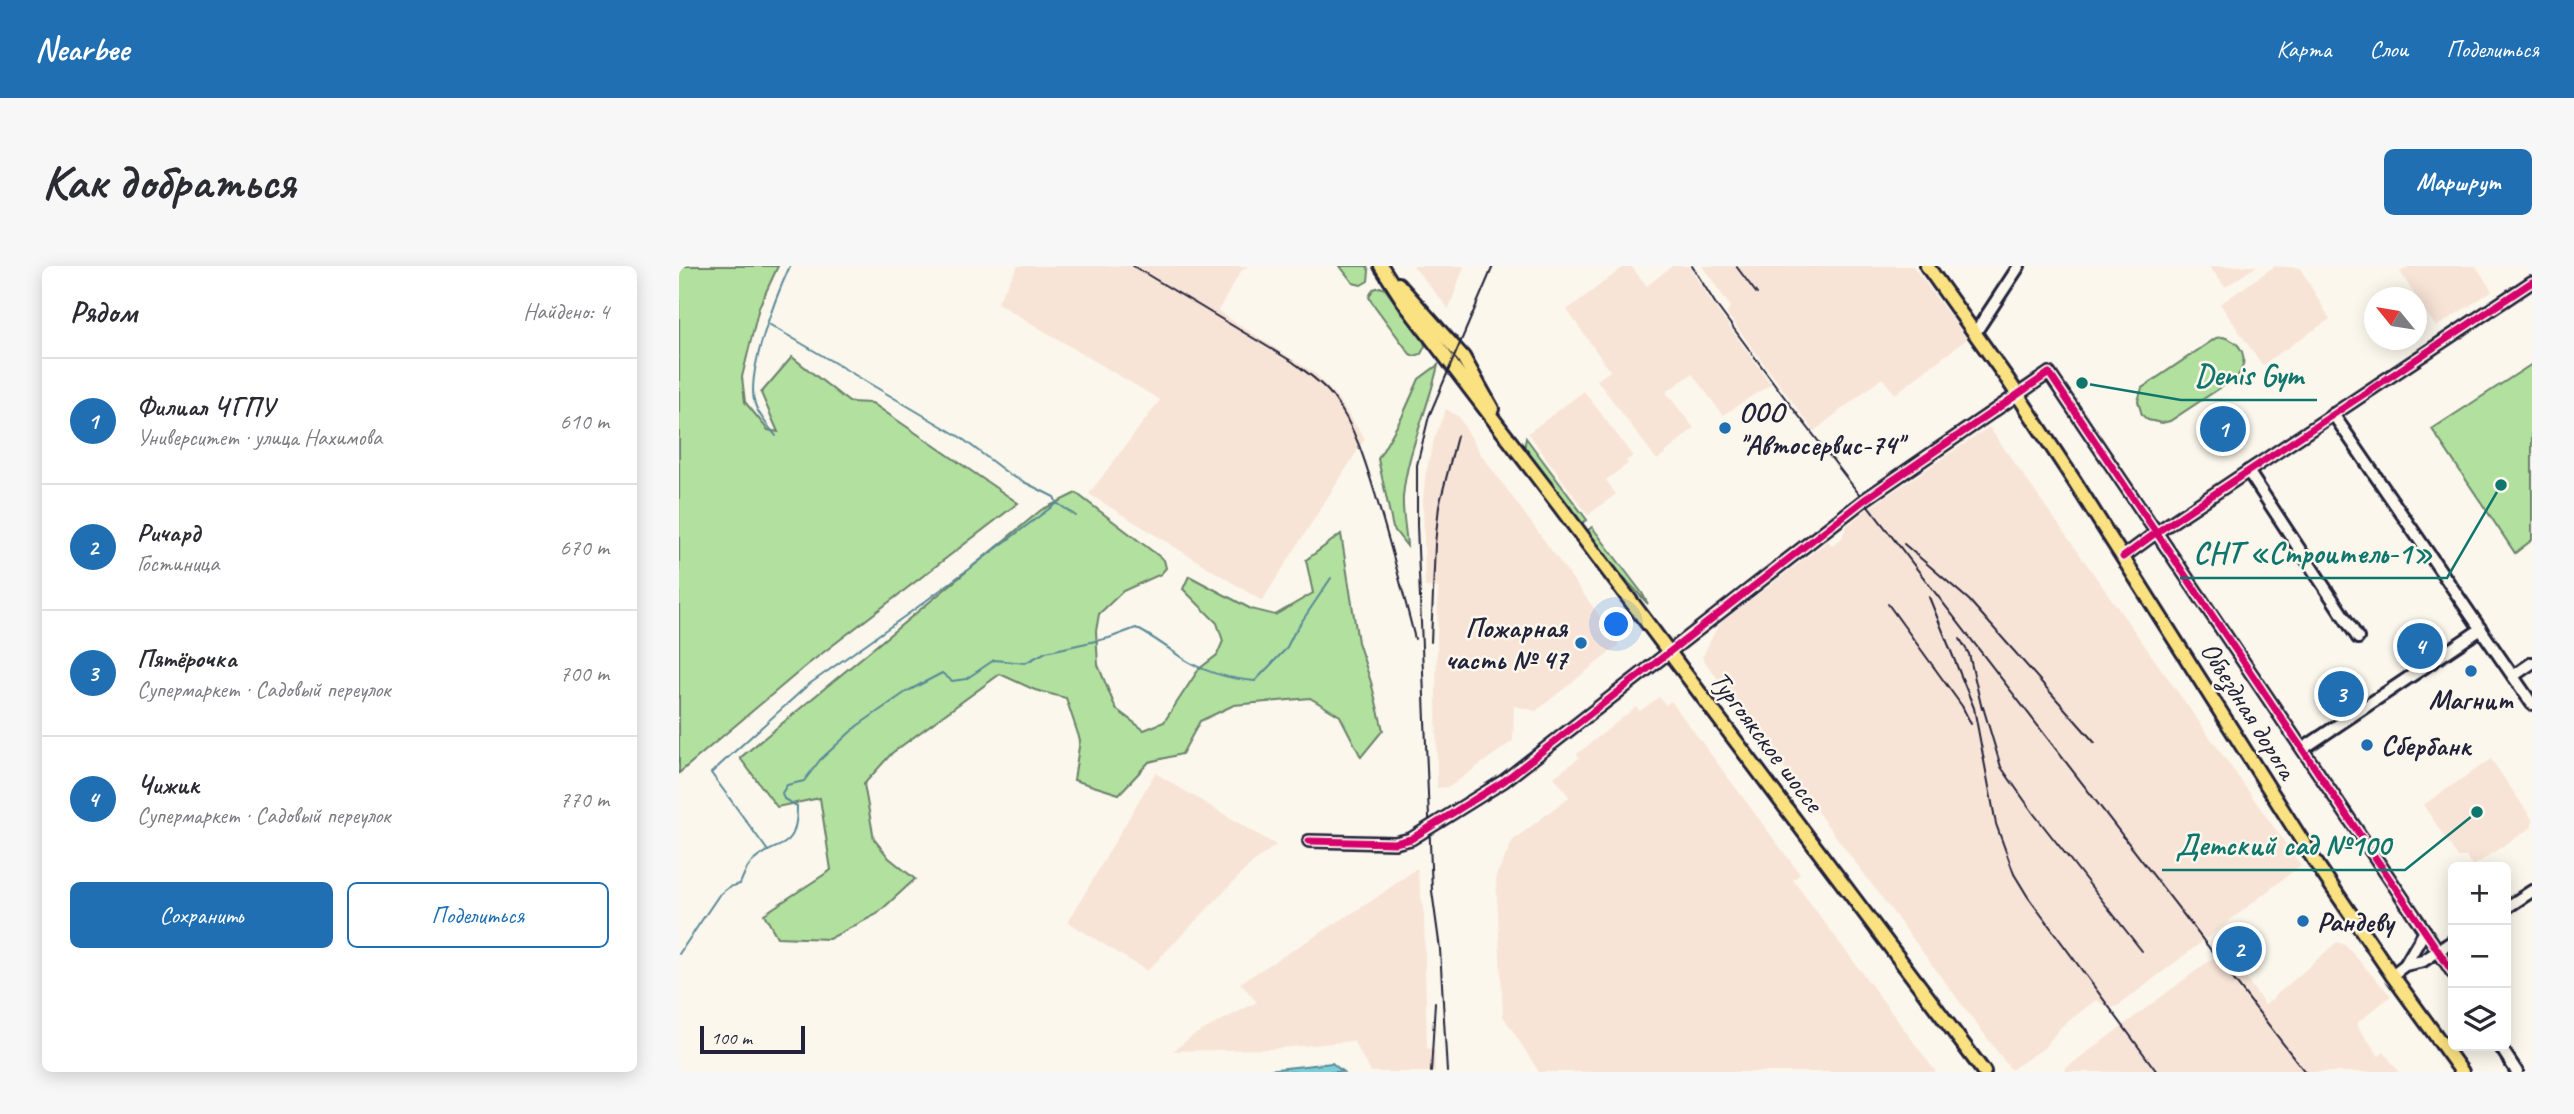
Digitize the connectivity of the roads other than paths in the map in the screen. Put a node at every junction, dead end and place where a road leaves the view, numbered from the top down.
1 (1927, 266) edge
2 (2019, 266) edge
3 (1383, 269) edge
4 (2532, 282) edge
5 (1975, 333) junction
6 (2017, 395) junction
7 (2333, 414) junction
8 (2249, 471) junction
9 (2157, 532) junction
10 (2123, 557) junction
11 (2481, 629) junction
12 (2358, 638) dead end
13 (1669, 651) junction
14 (2532, 663) edge
15 (2513, 676) junction
16 (2532, 704) edge
17 (2304, 748) junction
18 (1309, 841) dead end
19 (2530, 895) edge
20 (2511, 905) edge
21 (2425, 931) junction
22 (2448, 944) edge
23 (2439, 950) junction
24 (2405, 965) junction
25 (2448, 965) edge
26 (2392, 975) junction
27 (2503, 1051) edge
28 (1984, 1072) edge
29 (2462, 1072) edge
30 (2517, 1072) edge

1 - 5 main road, Объездная дорога
2 - 5 street
3 - 13 main road, Тургоякское шоссе
4 - 7 street
5 - 6 main road, Объездная дорога
6 - 9 street
6 - 10 main road, Объездная дорога
6 - 13 street
7 - 8 street
7 - 11 street
8 - 9 street
8 - 12 street
9 - 10 street
9 - 17 street
10 - 26 main road, Объездная дорога
11 - 15 street
11 - 17 street
13 - 18 street
13 - 28 main road, Тургоякское шоссе
14 - 15 street
15 - 16 street
17 - 21 street
19 - 20 street
21 - 23 street
21 - 24 street
22 - 23 street
23 - 24 street
23 - 25 street
24 - 26 street
26 - 29 main road, Объездная дорога
27 - 30 street

